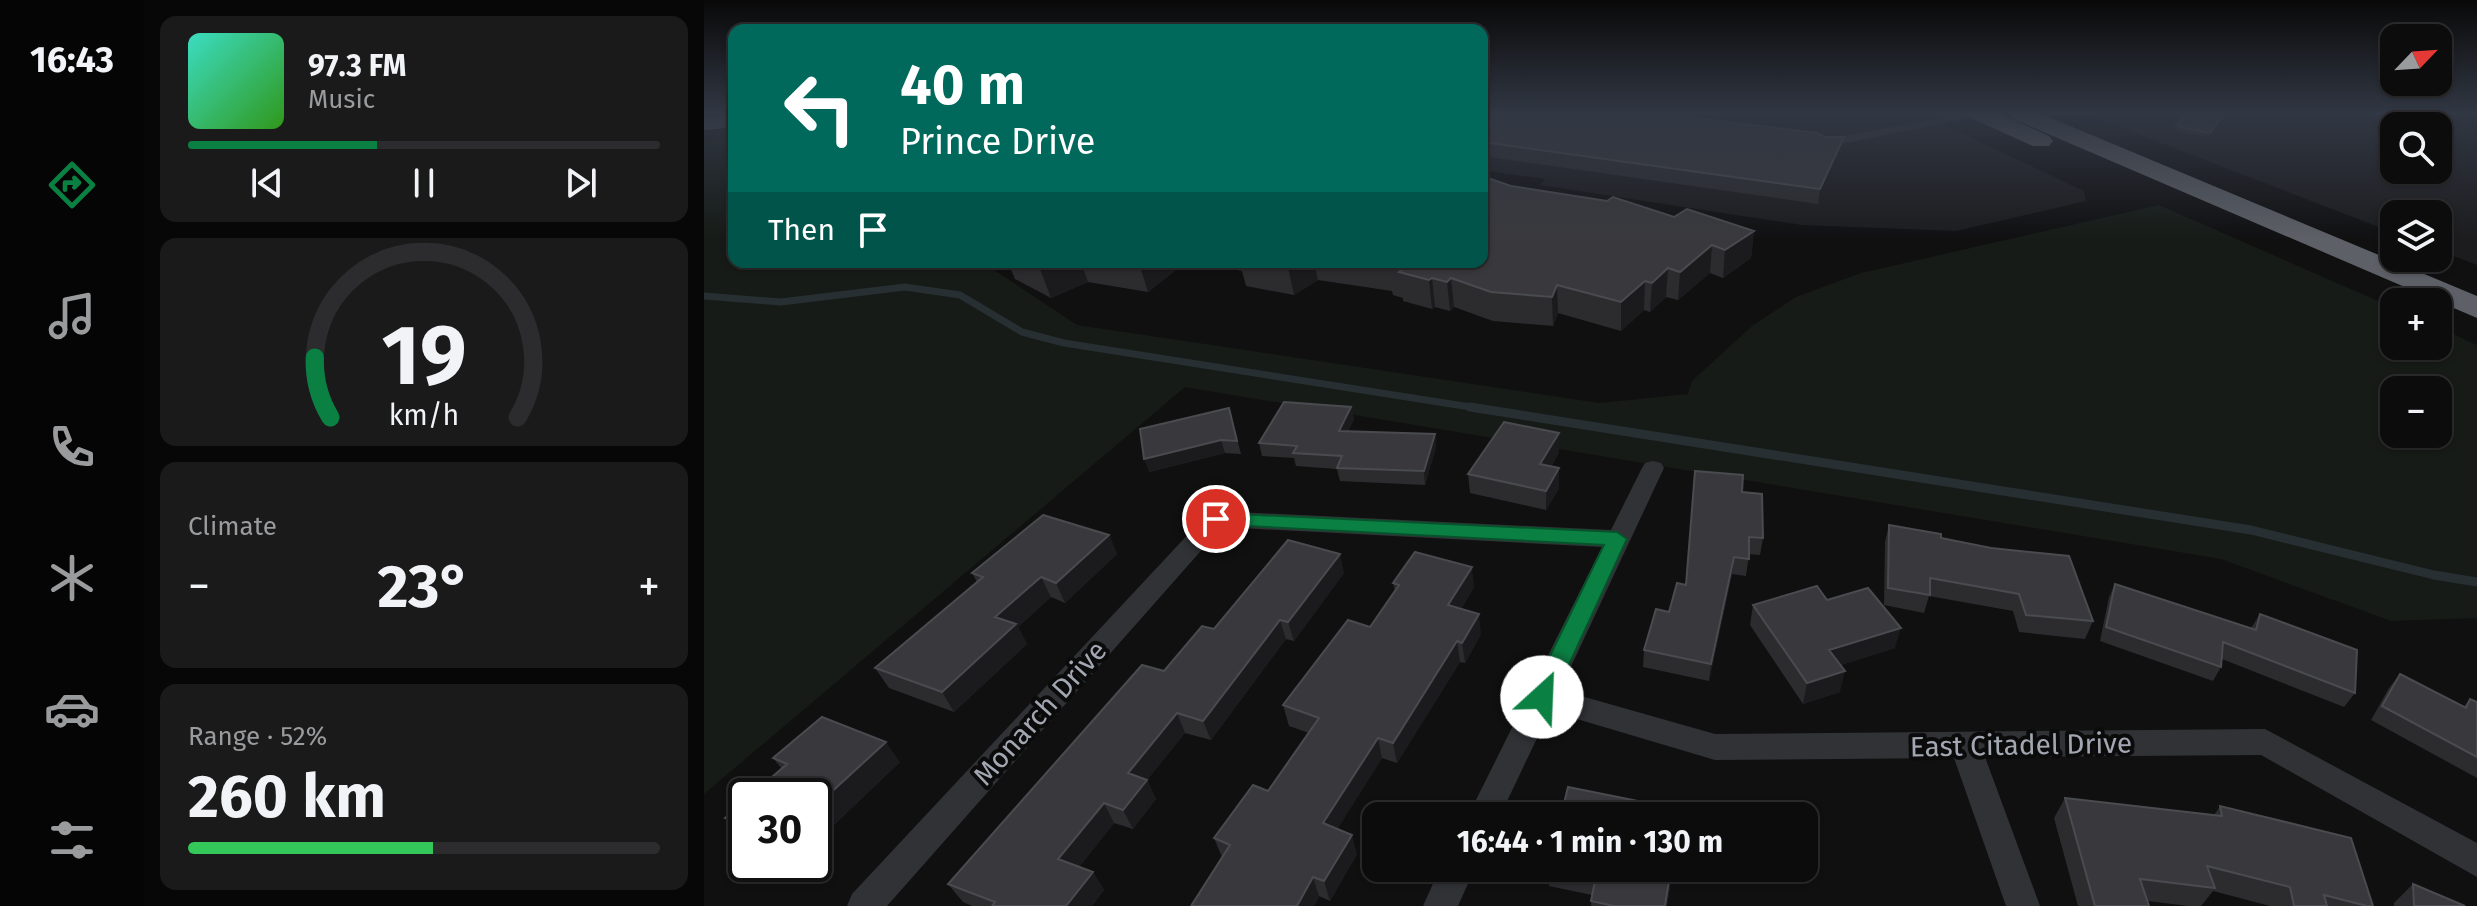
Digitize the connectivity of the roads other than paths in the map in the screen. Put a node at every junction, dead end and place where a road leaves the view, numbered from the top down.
1 (2076, 155) edge
2 (2118, 155) edge
3 (2380, 288) edge
4 (2477, 308) edge
5 (2452, 320) edge
6 (2477, 331) edge
7 (1653, 468) dead end
8 (1617, 539) junction
9 (1542, 697) junction
10 (1965, 746) junction
11 (1491, 802) edge
12 (2477, 861) edge
13 (1451, 882) edge
14 (864, 906) edge
15 (1440, 906) edge
16 (2023, 906) edge

1 - 3 highway
2 - 4 highway
5 - 6 highway
7 - 8 street
8 - 9 street
8 - 14 street, Monarch Drive
9 - 10 street, East Citadel Drive
9 - 11 street
10 - 12 street, East Citadel Drive
10 - 16 street
13 - 15 street

